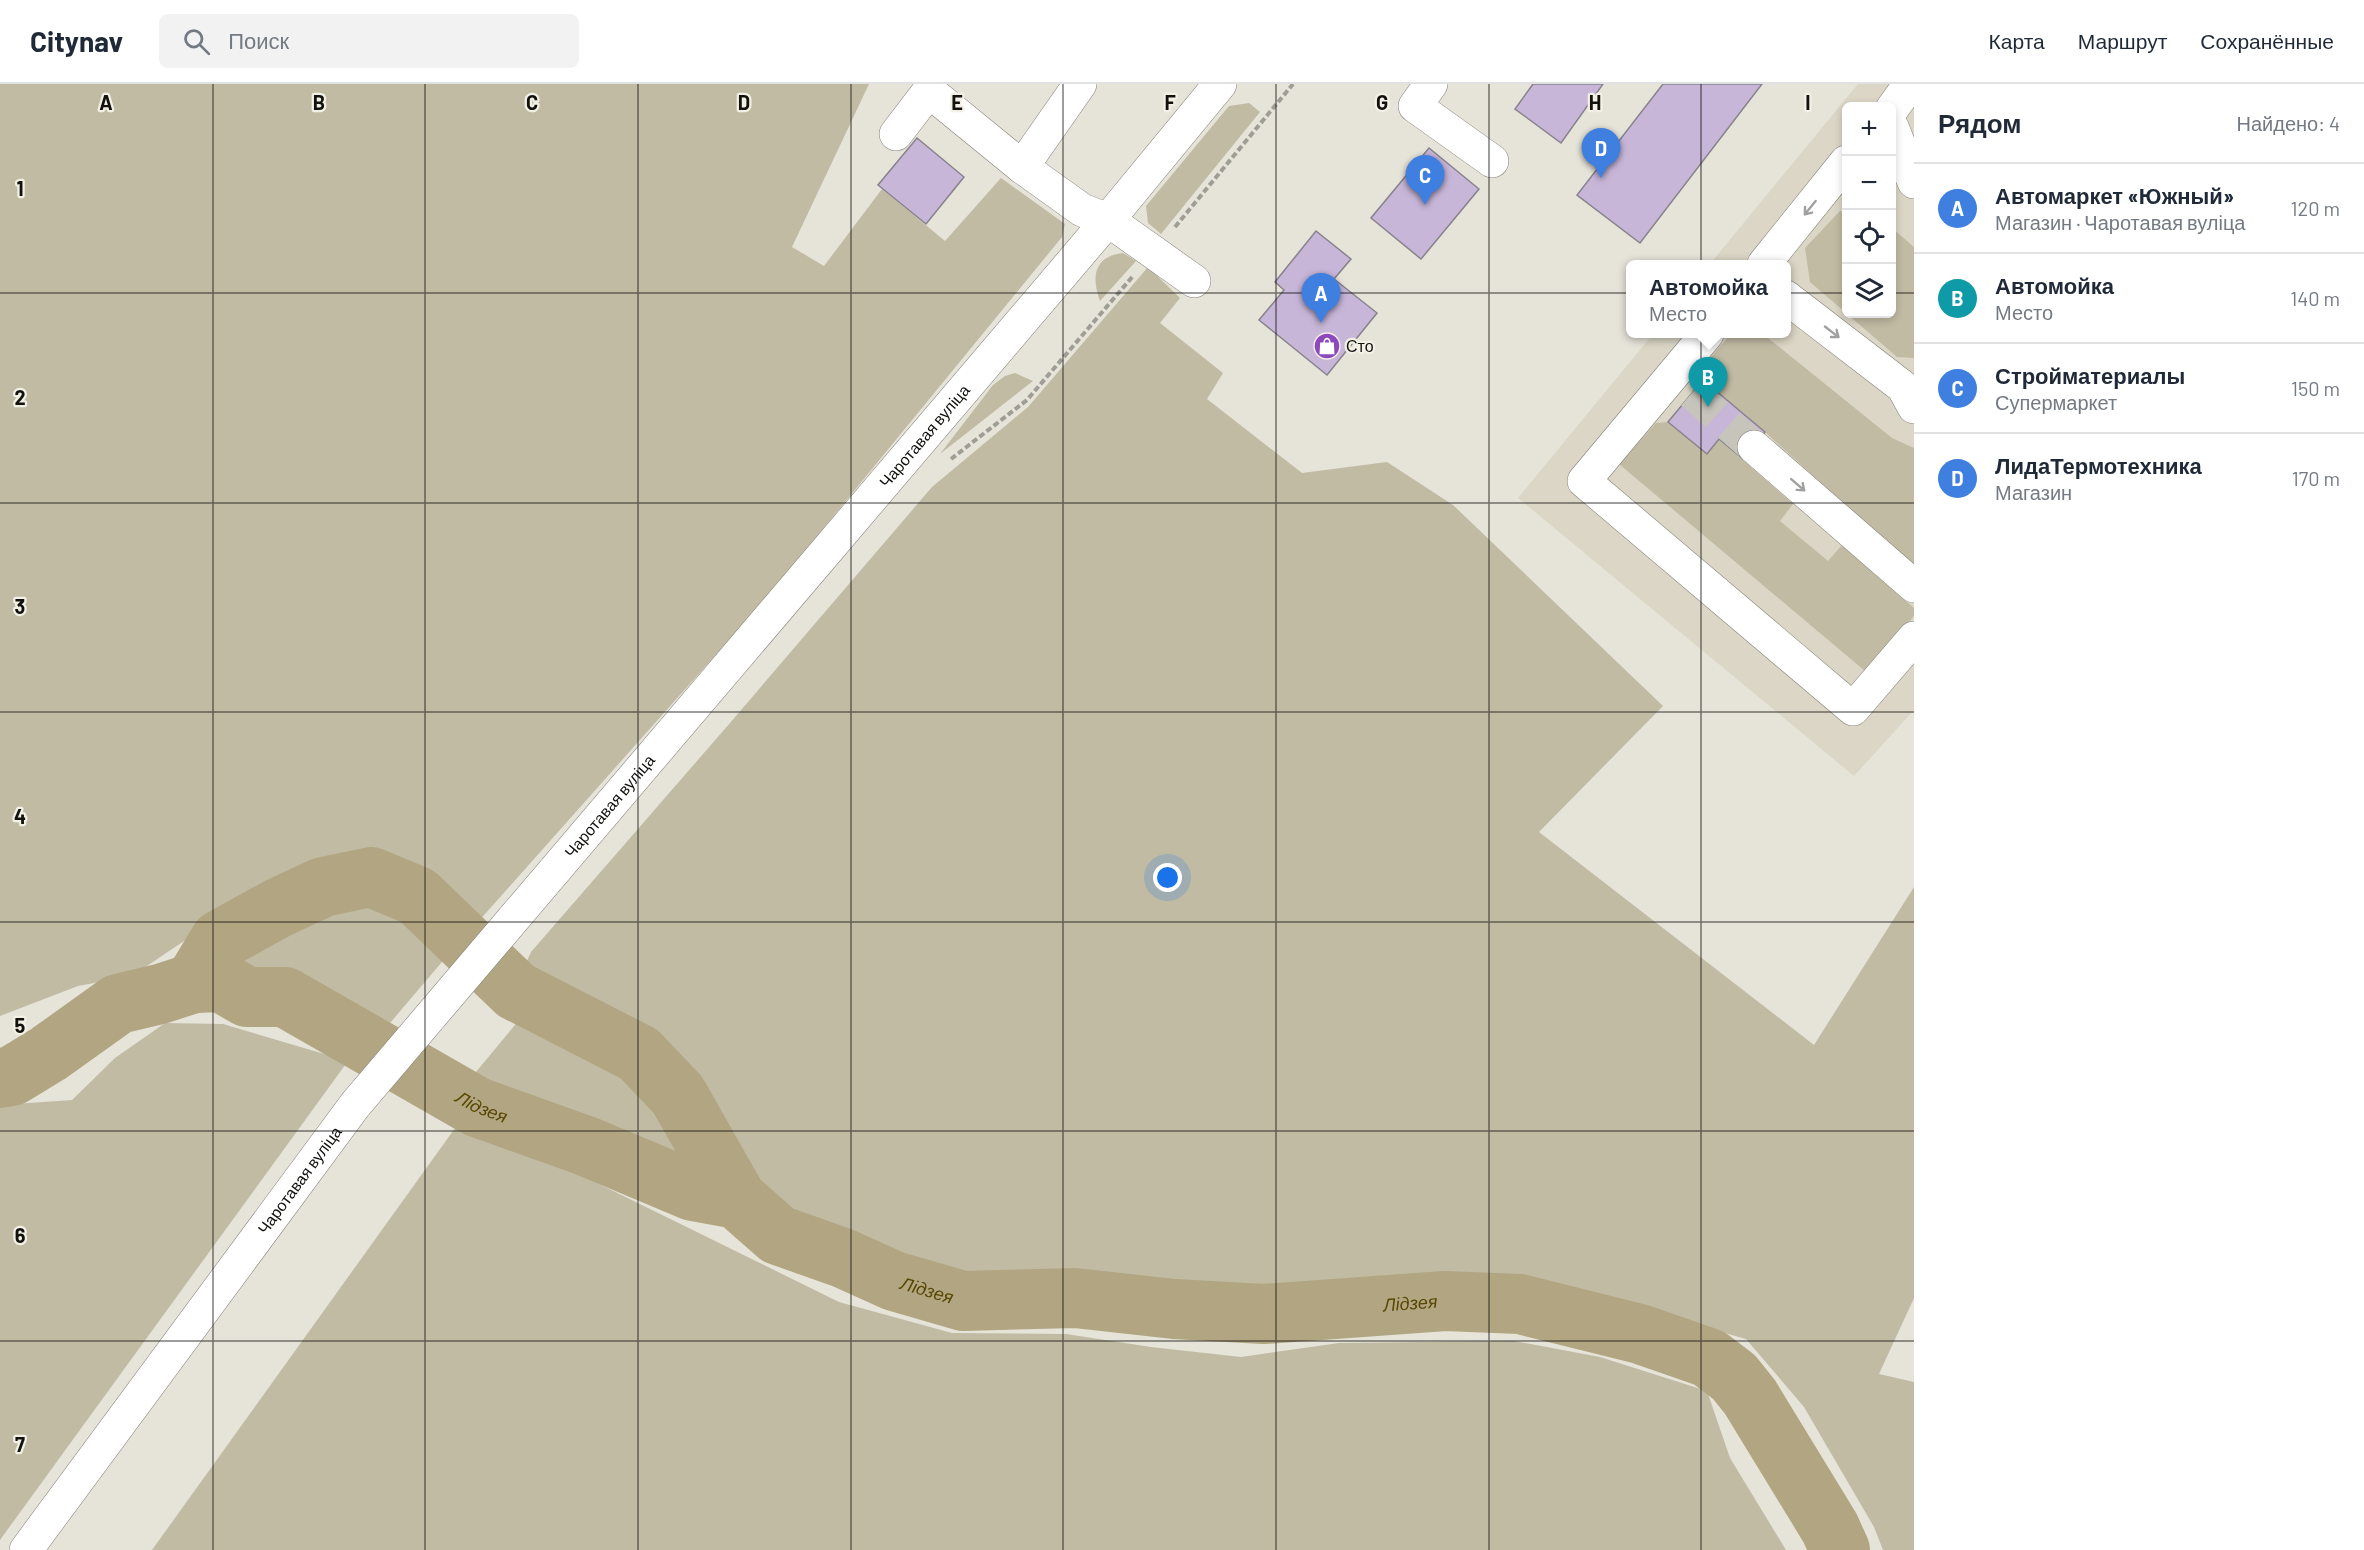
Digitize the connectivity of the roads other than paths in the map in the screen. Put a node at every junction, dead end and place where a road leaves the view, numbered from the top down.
1 (1080, 84) edge
2 (1220, 84) edge
3 (1431, 84) edge
4 (1910, 84) edge
5 (1896, 103) edge
6 (1896, 120) edge
7 (1896, 121) edge
8 (1914, 122) edge
9 (1896, 123) edge
10 (1896, 127) edge
11 (1914, 128) edge
12 (1896, 131) edge
13 (896, 134) dead end
14 (1914, 139) edge
15 (1914, 158) edge
16 (1492, 161) dead end
17 (1022, 167) junction
18 (1842, 167) edge
19 (1914, 182) edge
20 (1108, 220) junction
21 (1767, 260) edge
22 (1194, 281) dead end
23 (1791, 301) edge
24 (1705, 338) edge
25 (1910, 392) edge
26 (1754, 447) tunnel mouth
27 (1914, 586) edge
28 (1914, 638) edge
29 (26, 1550) edge

1 - 17 street
2 - 20 street, Чаротавая вуліца
3 - 16 street
4 - 5 street
6 - 8 street
7 - 11 street
9 - 14 street
10 - 15 street
12 - 19 street
13 - 17 street
17 - 20 street
18 -> 21 street
20 - 22 street
20 - 29 street, Чаротавая вуліца
23 -> 25 street
24 - 28 street
26 -> 27 street

